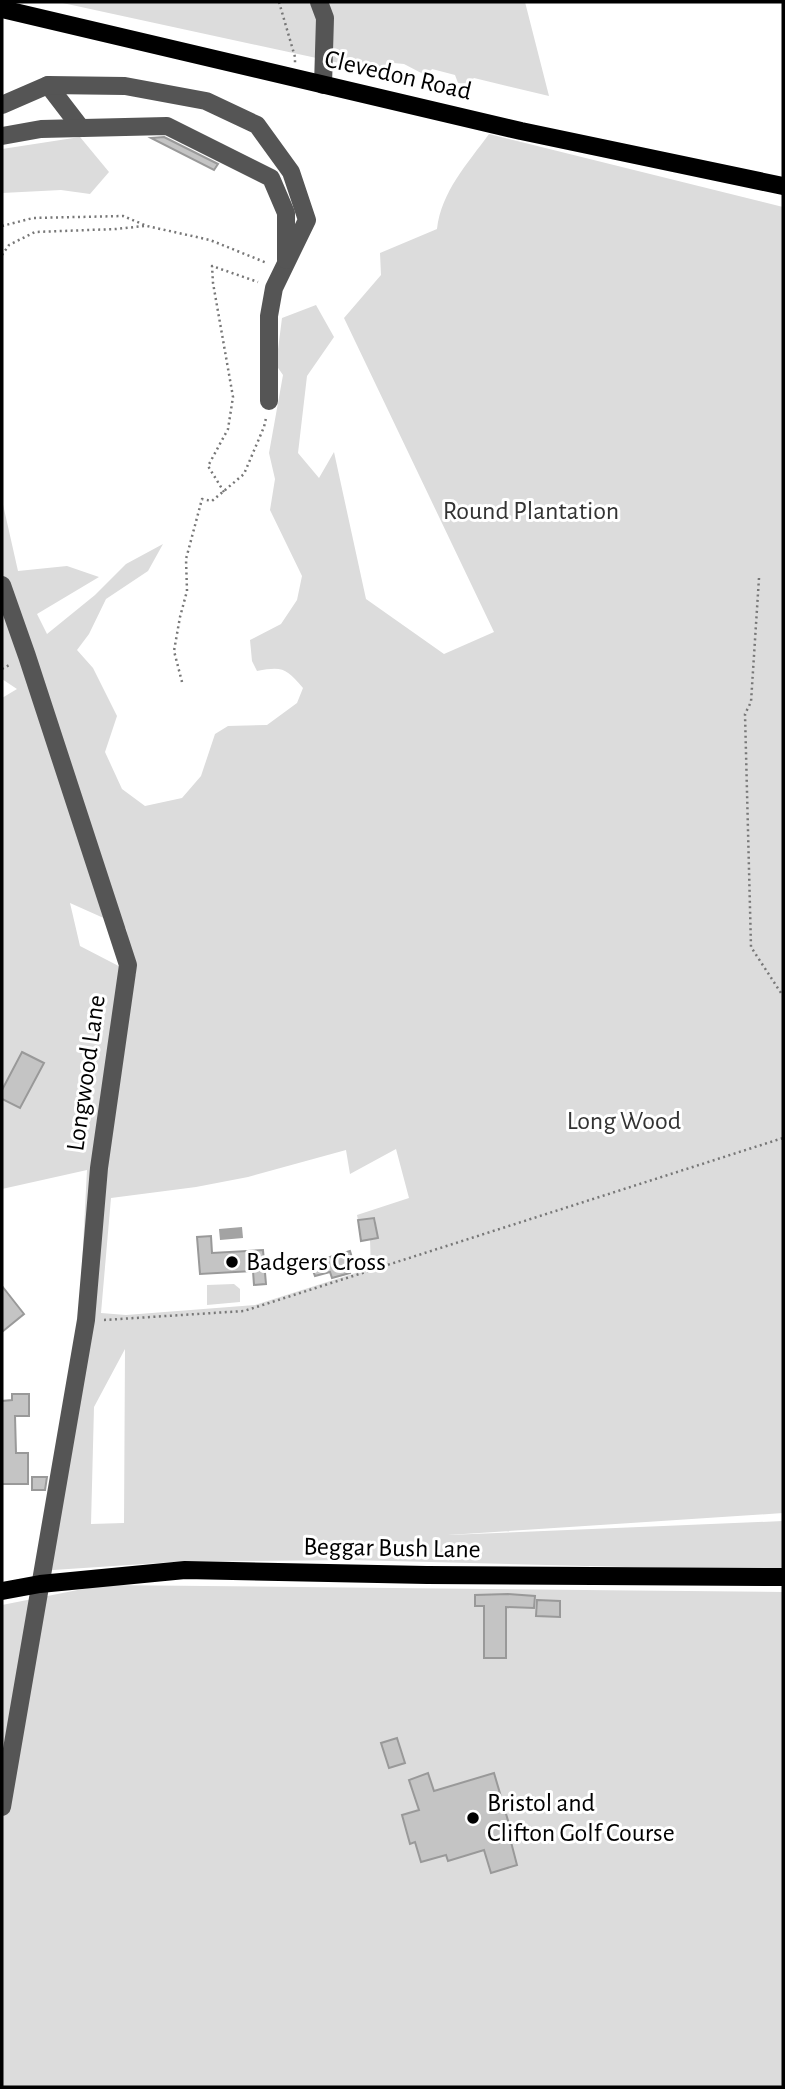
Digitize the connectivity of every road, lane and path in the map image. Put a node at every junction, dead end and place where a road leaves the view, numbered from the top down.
1 (279, 2) edge
2 (312, 2) edge
3 (318, 2) edge
4 (2, 9) edge
5 (323, 28) junction
6 (293, 78) junction
7 (48, 85) junction
8 (323, 85) junction
9 (2, 105) edge
10 (81, 128) junction
11 (2, 136) edge
12 (783, 186) edge
13 (2, 226) edge
14 (147, 226) junction
15 (2, 255) edge
16 (285, 267) junction
17 (274, 288) junction
18 (269, 401) joint
19 (224, 492) junction
20 (759, 578) dead end
21 (2, 585) edge
22 (183, 682) dead end
23 (783, 996) edge
24 (783, 1138) edge
25 (86, 1320) junction
26 (783, 1577) edge
27 (40, 1584) junction
28 (2, 1591) edge
29 (2, 1807) edge

1 - 6 path
2 - 5 street
3 - 5 street
4 - 6 main road, Clevedon Road
5 - 8 street
6 - 8 main road, Clevedon Road
7 - 9 street
7 - 10 street
7 - 16 street
8 - 12 main road, Clevedon Road
10 - 11 street
10 - 16 street
13 - 14 path
14 - 15 path
14 - 16 path
16 - 17 street
17 - 18 street
17 - 19 path
18 - 19 path
19 - 22 path
20 - 23 path
21 - 25 street, Longwood Lane
24 - 25 path
25 - 27 street, Longwood Lane
26 - 27 main road, Beggar Bush Lane
27 - 28 main road, Beggar Bush Lane
27 - 29 street, Longwood Lane

